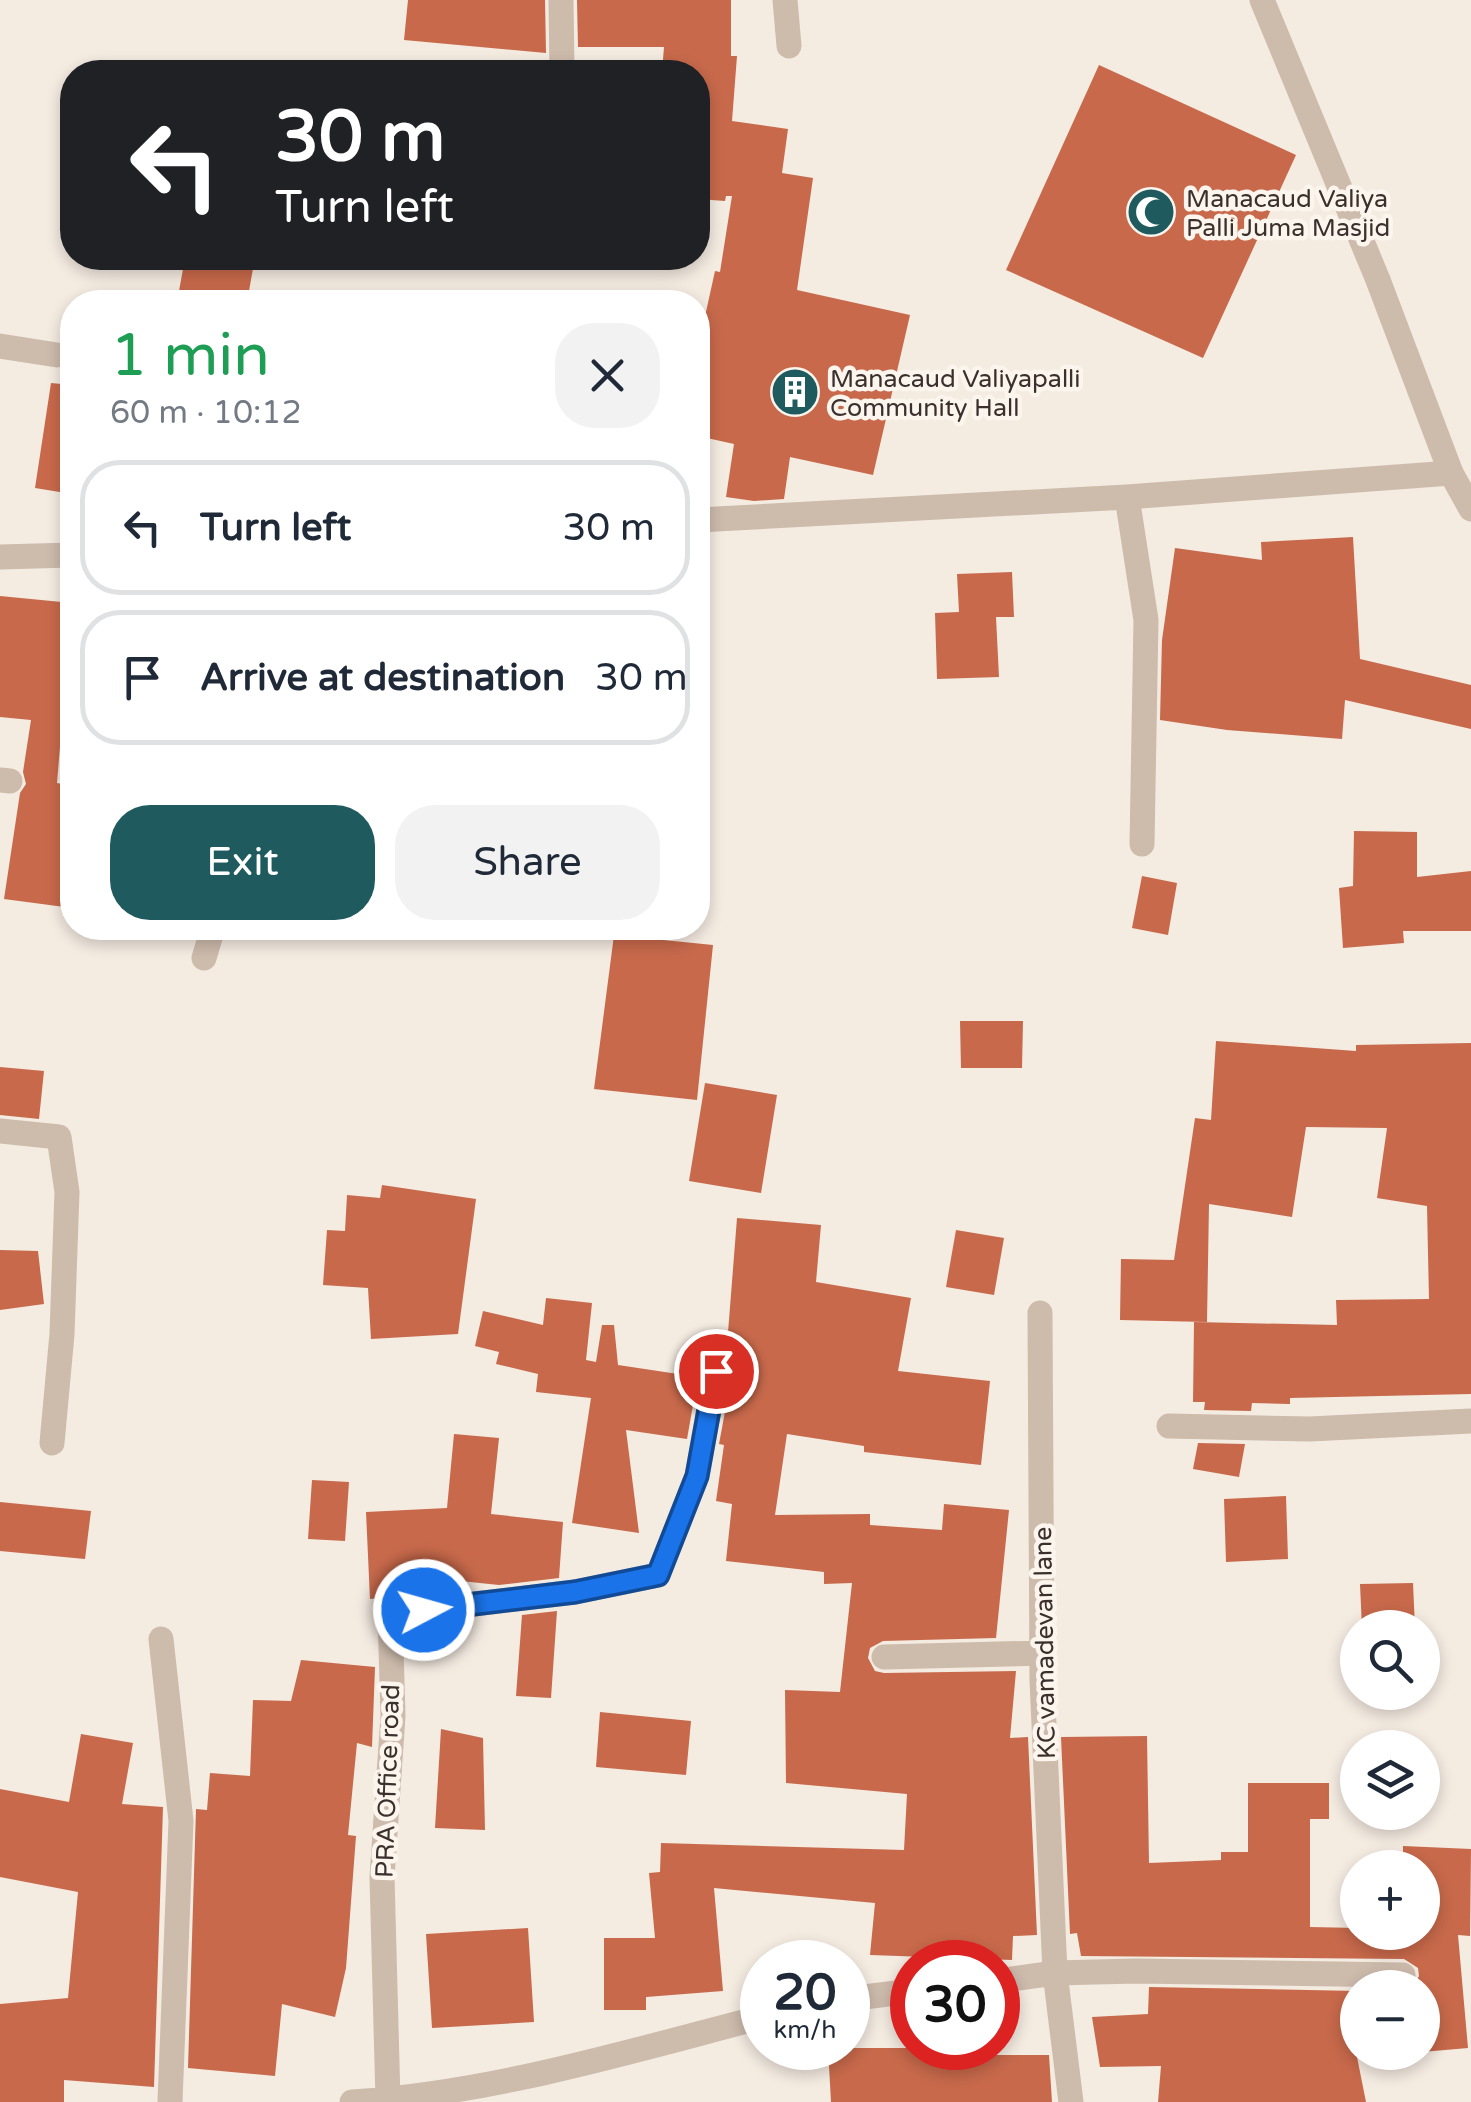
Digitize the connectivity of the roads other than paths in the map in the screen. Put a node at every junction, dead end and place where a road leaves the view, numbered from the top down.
1 (561, 0) edge
2 (784, 0) edge
3 (1262, 0) edge
4 (789, 46) dead end
5 (562, 60) edge
6 (0, 346) edge
7 (57, 354) dead end
8 (1451, 472) junction
9 (1127, 497) junction
10 (1471, 509) edge
11 (710, 519) edge
12 (60, 555) edge
13 (0, 557) edge
14 (1142, 844) dead end
15 (209, 940) edge
16 (204, 958) dead end
17 (0, 1130) edge
18 (1040, 1313) dead end
19 (716, 1371) dead end
20 (1471, 1421) edge
21 (1169, 1426) dead end
22 (52, 1442) dead end
23 (161, 1639) dead end
24 (1043, 1652) junction
25 (884, 1658) dead end
26 (1055, 1974) junction
27 (1340, 1974) edge
28 (1020, 1978) edge
29 (740, 2024) edge
30 (521, 2091) edge
31 (388, 2100) edge
32 (170, 2102) edge
33 (352, 2102) edge
34 (1071, 2102) edge

1 - 5 street
2 - 4 street
3 - 8 street
6 - 7 street
8 - 9 street
8 - 10 street
9 - 11 street
9 - 14 street
12 - 13 street
15 - 16 street
17 - 22 street
18 - 24 street, KC vamadevan lane
19 - 31 street, PRA Office road
20 - 21 street
23 - 32 street
24 - 25 street
24 - 26 street, KC vamadevan lane
26 - 27 street
26 - 28 street
26 - 34 street, KC vamadevan lane
29 - 30 street
30 - 31 street
31 - 33 street

